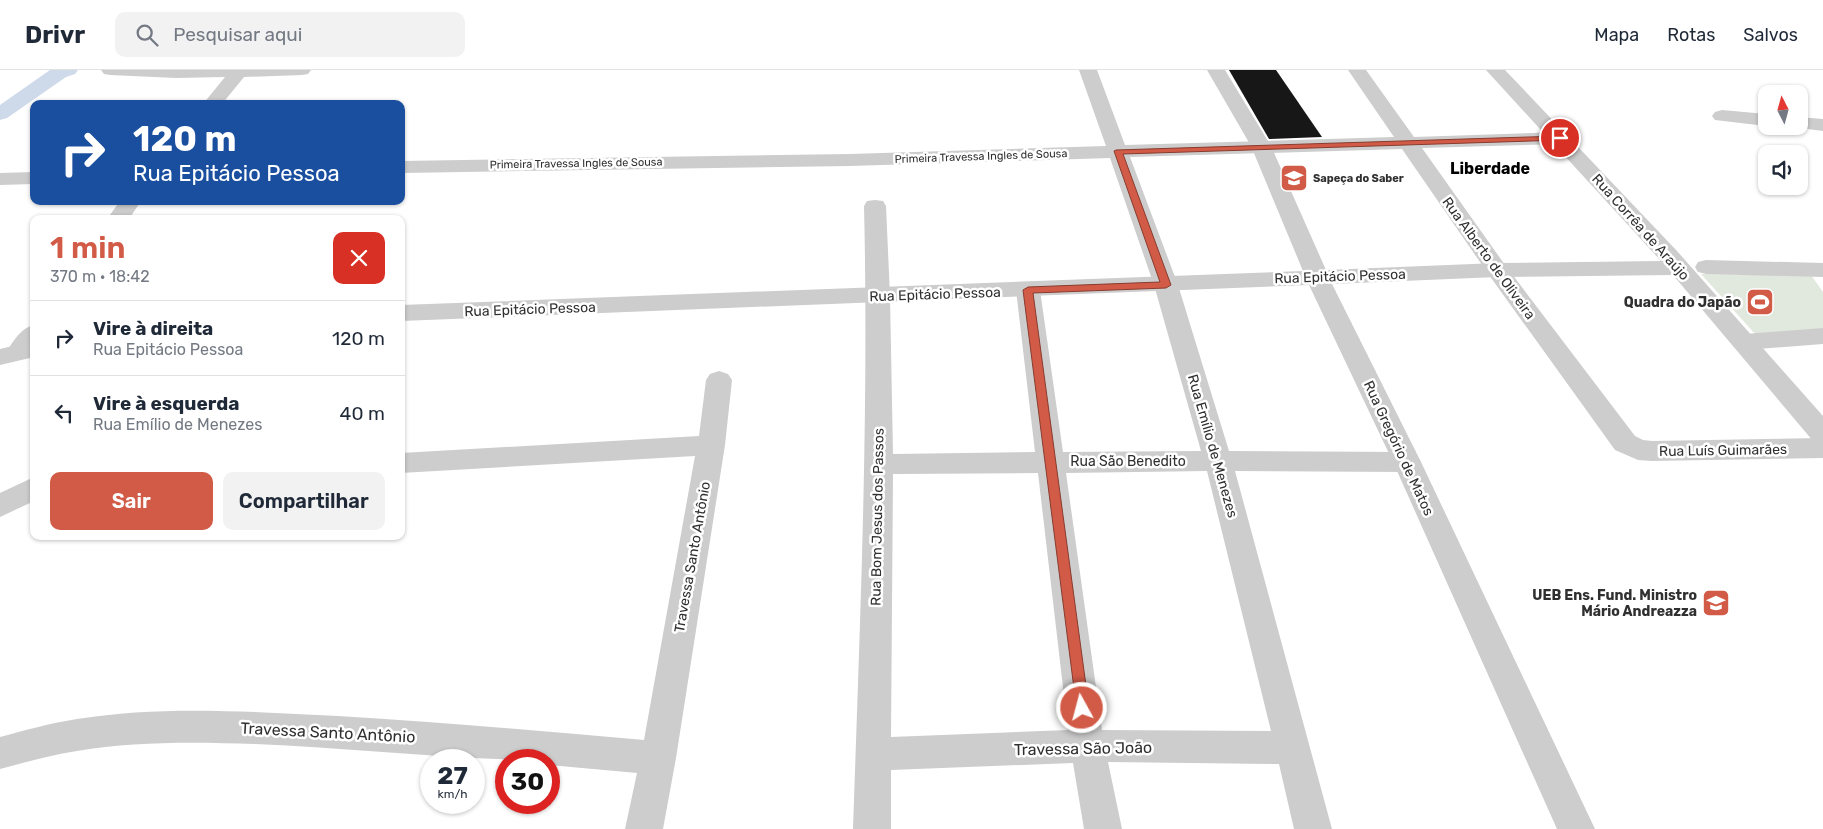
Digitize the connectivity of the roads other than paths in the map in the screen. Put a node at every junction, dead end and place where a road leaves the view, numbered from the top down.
1 (110, 70) edge
2 (302, 70) edge
3 (1088, 70) edge
4 (1216, 70) edge
5 (1357, 70) edge
6 (1495, 70) edge
7 (238, 73) junction
8 (215, 100) edge
9 (1722, 116) dead end
10 (1758, 119) edge
11 (1808, 124) edge
12 (1823, 125) edge
13 (1560, 138) junction
14 (1407, 142) junction
15 (1261, 146) junction
16 (1118, 151) junction
17 (405, 167) edge
18 (30, 178) edge
19 (0, 179) edge
20 (875, 206) dead end
21 (1706, 267) dead end
22 (1679, 268) junction
23 (1497, 270) junction
24 (1821, 273) edge
25 (1317, 277) junction
26 (1166, 285) junction
27 (1028, 290) junction
28 (878, 296) junction
29 (405, 313) edge
30 (1823, 336) edge
31 (1745, 342) junction
32 (719, 380) dead end
33 (1823, 434) edge
34 (1625, 444) joint
35 (711, 445) junction
36 (1823, 448) edge
37 (1218, 461) junction
38 (1051, 462) junction
39 (1407, 462) junction
40 (405, 463) edge
41 (879, 464) junction
42 (30, 490) edge
43 (0, 506) edge
44 (1087, 746) junction
45 (1293, 748) junction
46 (0, 753) edge
47 (872, 754) junction
48 (658, 758) junction
49 (644, 829) edge
50 (872, 829) edge
51 (1103, 829) edge
52 (1312, 829) edge
53 (1576, 829) edge

1 - 7 street
2 - 7 street
3 - 16 street, Rua Emílio de Menezes
4 - 15 street, Rua Gregório de Matos
5 - 14 street, Rua Alberto de Oliveira
6 - 13 street, Rua Corrêa de Araújo
7 - 8 street
9 - 10 street
11 - 12 street
13 - 14 street, Primeira Travessa Ingles de Sousa
13 - 22 street, Rua Corrêa de Araújo
14 - 15 street, Primeira Travessa Ingles de Sousa
14 - 23 street, Rua Alberto de Oliveira
15 - 16 street, Primeira Travessa Ingles de Sousa
15 - 25 street, Rua Gregório de Matos
16 - 17 street, Primeira Travessa Ingles de Sousa
16 - 26 street, Rua Emílio de Menezes
18 - 19 street
20 - 28 street, Rua Bom Jesus dos Passos
21 - 24 street
22 - 23 street, Rua Epitácio Pessoa
22 - 31 street, Rua Corrêa de Araújo
23 - 25 street, Rua Epitácio Pessoa
23 - 34 street, Rua Alberto de Oliveira
25 - 26 street, Rua Epitácio Pessoa
25 - 39 street, Rua Gregório de Matos
26 - 27 street, Rua Epitácio Pessoa
26 - 37 street, Rua Emílio de Menezes
27 - 28 street, Rua Epitácio Pessoa
27 - 38 street
28 - 29 street, Rua Epitácio Pessoa
28 - 41 street, Rua Bom Jesus dos Passos
30 - 31 street
31 - 33 street, Rua Corrêa de Araújo
32 - 35 street, Travessa Santo Antônio
34 - 36 street, Rua Luís Guimarães
35 - 40 street
35 - 48 street, Travessa Santo Antônio
37 - 38 street, Rua São Benedito
37 - 39 street, Rua São Benedito
37 - 45 street, Rua Emílio de Menezes
38 - 41 street, Rua São Benedito
38 - 44 street
39 - 53 street, Rua Gregório de Matos
41 - 47 street, Rua Bom Jesus dos Passos
42 - 43 street
44 - 45 street, Travessa São João
44 - 47 street, Travessa São João
44 - 51 street
45 - 52 street, Rua Emílio de Menezes
46 - 48 street, Travessa Santo Antônio
47 - 50 street, Rua Bom Jesus dos Passos
48 - 49 street, Travessa Santo Antônio

